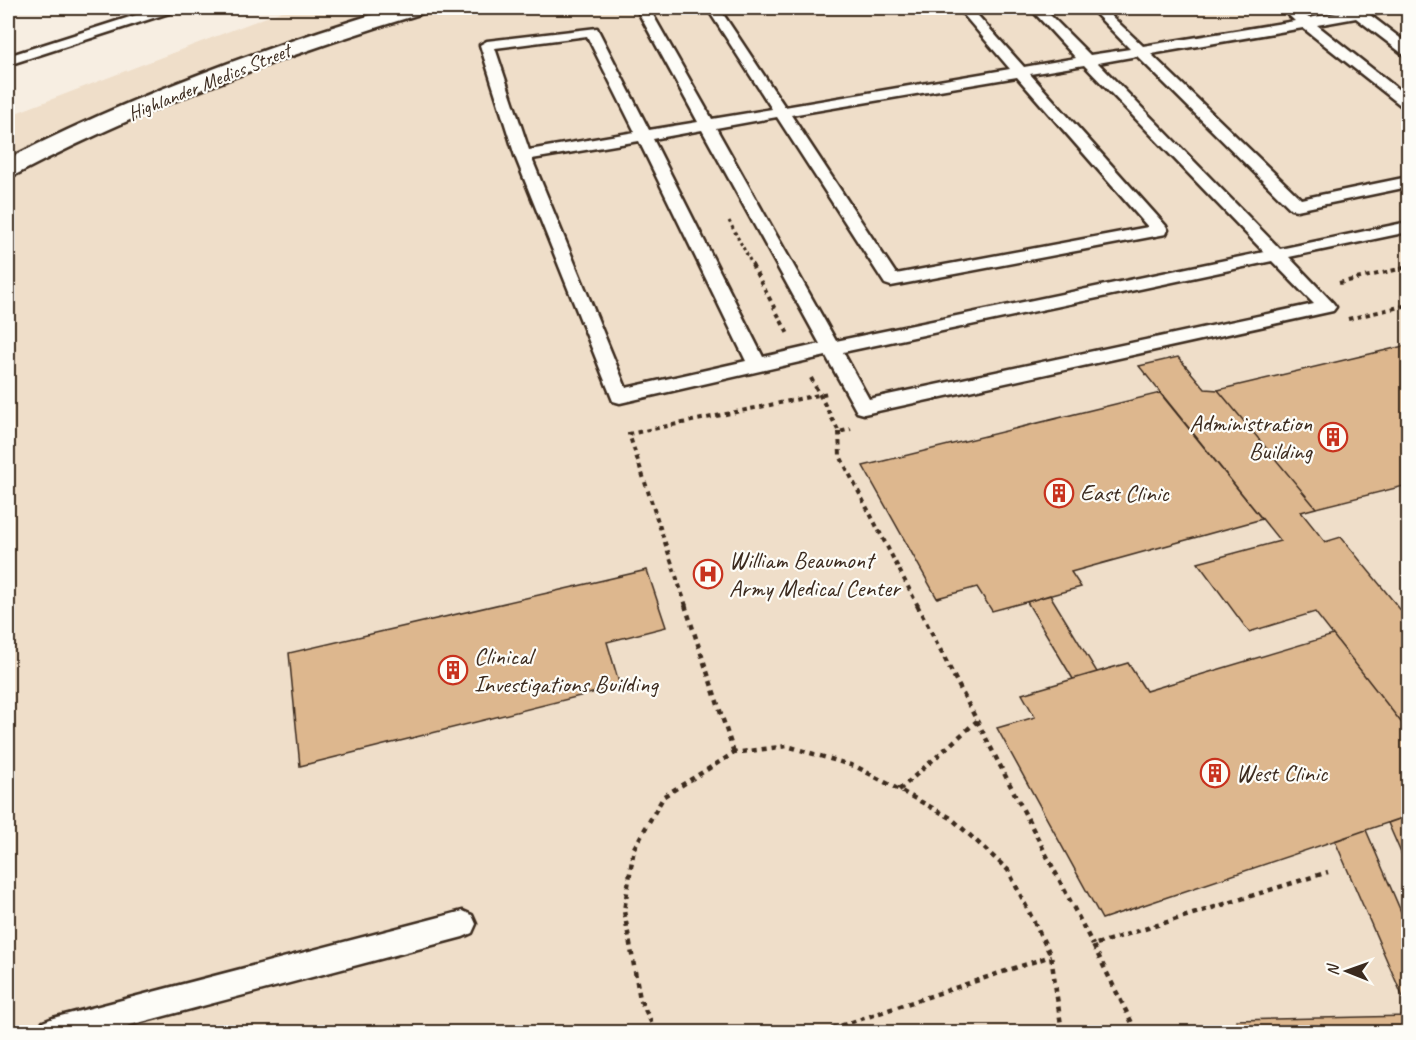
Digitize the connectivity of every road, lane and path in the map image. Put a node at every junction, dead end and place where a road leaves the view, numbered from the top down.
1 (170, 8) edge
2 (415, 8) edge
3 (642, 8) edge
4 (713, 8) edge
5 (964, 8) edge
6 (1036, 8) edge
7 (1096, 8) edge
8 (1287, 8) edge
9 (1383, 8) edge
10 (1354, 9) edge
11 (1307, 23) junction
12 (1140, 51) junction
13 (1408, 51) edge
14 (1087, 60) junction
15 (8, 61) edge
16 (1019, 72) junction
17 (1408, 104) edge
18 (780, 113) junction
19 (708, 125) junction
20 (644, 136) junction
21 (523, 156) junction
22 (8, 169) edge
23 (1408, 182) edge
24 (1408, 227) edge
25 (1278, 255) junction
26 (1408, 268) edge
27 (1310, 289) junction
28 (832, 348) junction
29 (758, 365) junction
30 (854, 388) junction
31 (839, 432) dead end
32 (977, 721) junction
33 (734, 753) junction
34 (899, 790) junction
35 (1328, 872) dead end
36 (463, 924) dead end
37 (1093, 945) junction
38 (1051, 956) junction
39 (1136, 1031) edge
40 (53, 1032) edge
41 (656, 1032) edge
42 (822, 1032) edge
43 (1062, 1032) edge
44 (1093, 1032) edge

1 - 15 lane
2 - 22 street, Highlander Medics Street
3 - 19 lane
4 - 18 lane
5 - 16 lane
6 - 14 lane
7 - 12 lane
8 - 11 lane
9 - 10 lane
10 - 11 lane
10 - 13 lane
11 - 12 lane
11 - 17 lane
12 - 14 lane
12 - 23 lane
14 - 16 lane
14 - 25 lane
16 - 18 lane
16 - 18 lane
18 - 19 lane
19 - 20 lane
19 - 28 lane
20 - 21 lane
20 - 21 lane
20 - 29 lane
21 - 29 lane
24 - 25 lane
25 - 27 lane
25 - 28 lane
26 - 27 path
27 - 30 lane
28 - 29 lane
28 - 30 lane
30 - 33 path
31 - 32 path
32 - 34 path
32 - 37 path
33 - 34 path
33 - 41 path
34 - 38 path
35 - 37 path
36 - 40 lane
37 - 39 path
38 - 42 path
38 - 43 path
39 - 44 path

